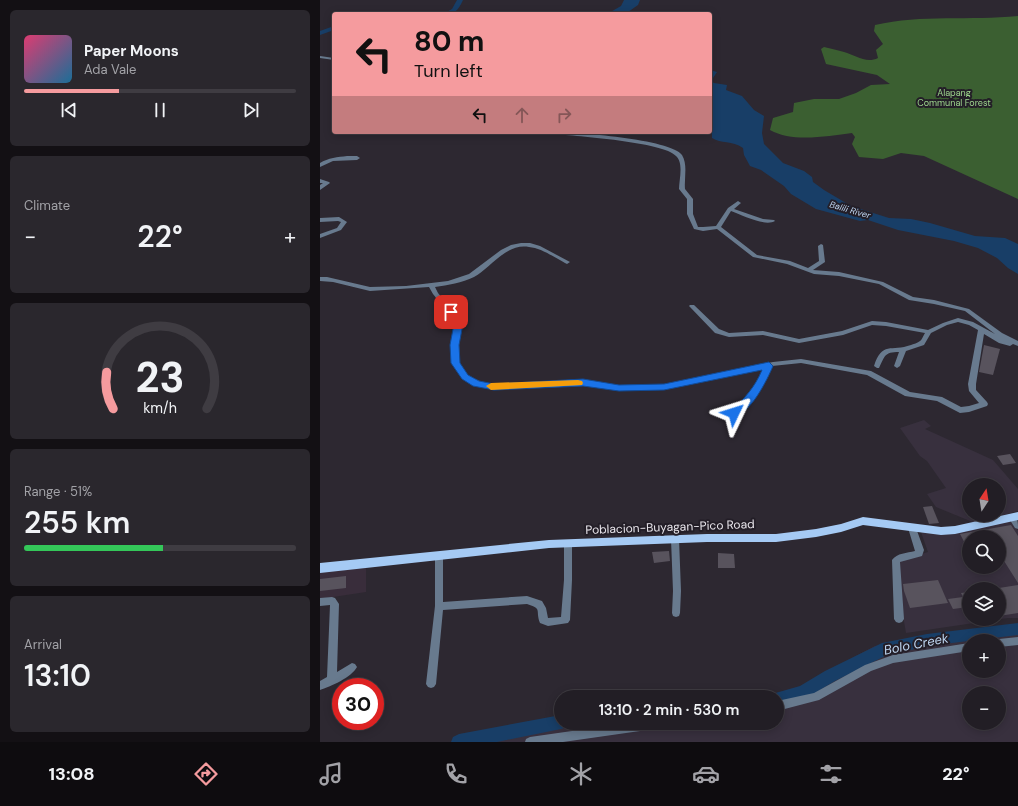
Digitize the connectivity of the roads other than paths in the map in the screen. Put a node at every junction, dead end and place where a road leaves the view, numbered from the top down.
1 (320, 57) edge
2 (332, 59) edge
3 (572, 134) edge
4 (356, 158) dead end
5 (320, 165) edge
6 (320, 181) edge
7 (320, 188) edge
8 (738, 202) dead end
9 (730, 209) junction
10 (320, 220) edge
11 (772, 221) dead end
12 (718, 227) junction
13 (320, 236) edge
14 (821, 246) dead end
15 (566, 262) dead end
16 (808, 270) junction
17 (320, 279) edge
18 (431, 284) junction
19 (692, 306) dead end
20 (982, 329) junction
21 (929, 332) junction
22 (1015, 344) edge
23 (903, 350) junction
24 (769, 366) junction
25 (877, 366) dead end
26 (897, 366) dead end
27 (734, 413) dead end
28 (1016, 519) edge
29 (912, 528) junction
30 (675, 539) junction
31 (568, 543) junction
32 (439, 555) junction
33 (320, 568) edge
34 (320, 602) edge
35 (439, 606) junction
36 (676, 613) dead end
37 (899, 619) dead end
38 (1018, 640) edge
39 (1006, 642) edge
40 (962, 648) edge
41 (352, 667) dead end
42 (332, 678) edge
43 (334, 678) edge
44 (332, 679) edge
45 (431, 684) dead end
46 (320, 686) edge
47 (784, 705) edge
48 (613, 730) edge
49 (530, 742) edge

1 - 2 street
3 - 12 street
4 - 5 street
6 - 7 street
8 - 9 street
9 - 11 street
9 - 12 street
10 - 13 street
12 - 16 street
14 - 16 street
15 - 18 street
16 - 22 street
17 - 18 street
18 - 24 street
19 - 21 street
20 - 21 street
20 - 22 street
20 - 24 street
21 - 23 street
23 - 25 street
23 - 26 street
24 - 27 street
28 - 29 main road, Poblacion-Buyagan-Pico Road
29 - 30 main road, Poblacion-Buyagan-Pico Road
29 - 37 street
30 - 31 main road, Poblacion-Buyagan-Pico Road
30 - 36 street
31 - 32 main road, Poblacion-Buyagan-Pico Road
31 - 35 street
32 - 33 main road, Poblacion-Buyagan-Pico Road
32 - 35 street
34 - 42 street
35 - 45 street
38 - 39 street
40 - 47 street
41 - 43 street
44 - 46 street
48 - 49 street

